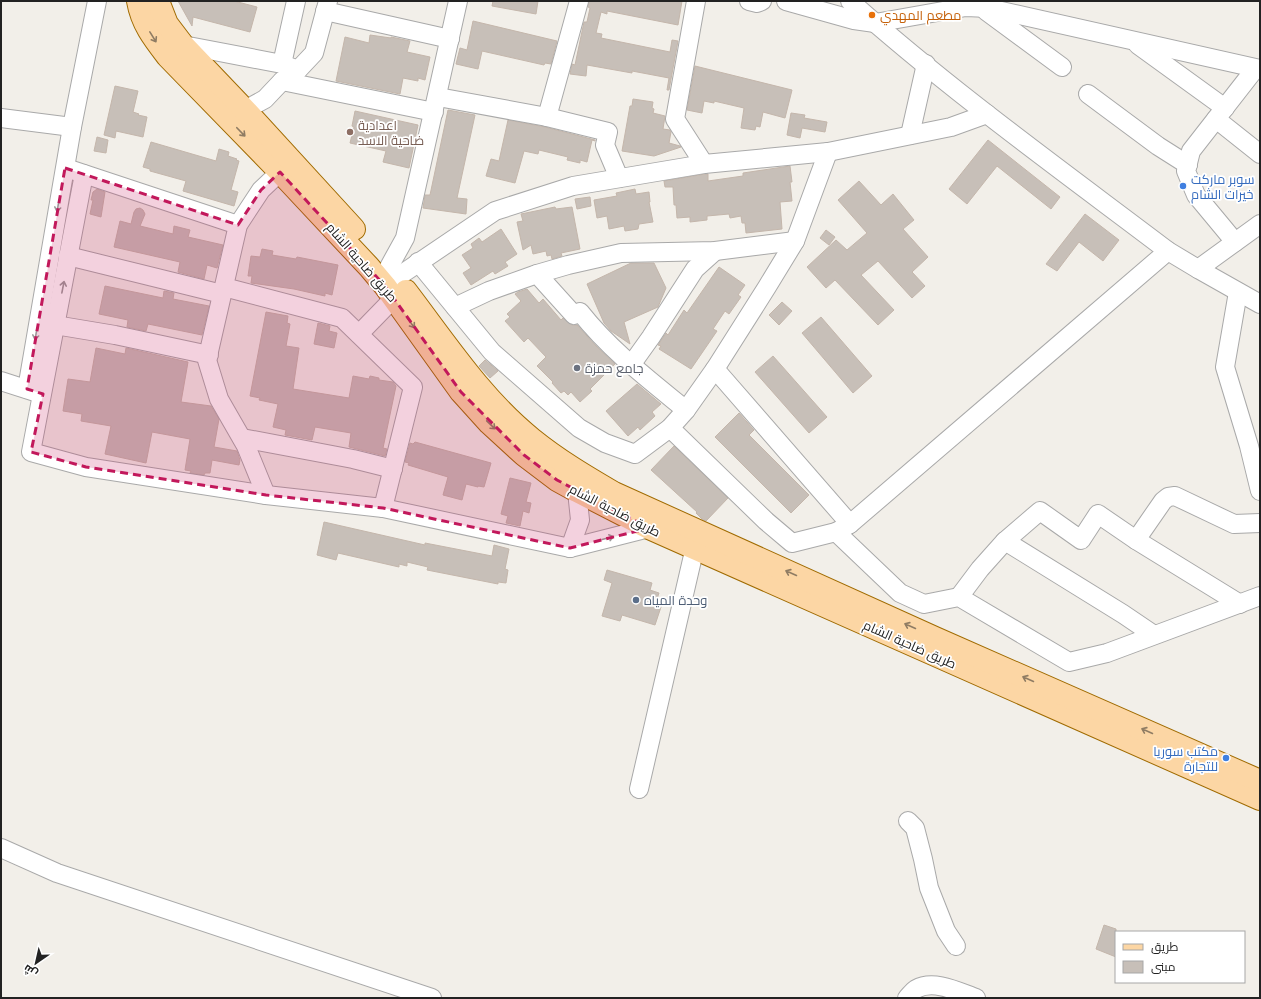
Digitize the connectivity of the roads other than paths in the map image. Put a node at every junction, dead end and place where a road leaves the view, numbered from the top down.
1 (97, 1) edge
2 (138, 1) edge
3 (158, 1) edge
4 (296, 1) edge
5 (458, 1) edge
6 (579, 1) edge
7 (696, 1) edge
8 (750, 1) edge
9 (762, 1) edge
10 (786, 1) edge
11 (850, 1) edge
12 (323, 4) edge
13 (983, 8) junction
14 (875, 23) junction
15 (450, 39) junction
16 (1132, 40) junction
17 (183, 45) junction
18 (926, 64) junction
19 (1062, 67) dead end
20 (1258, 69) edge
21 (287, 72) junction
22 (1088, 94) dead end
23 (436, 105) junction
24 (245, 110) junction
25 (1220, 113) junction
26 (987, 114) junction
27 (548, 117) junction
28 (1, 118) edge
29 (72, 127) junction
30 (910, 135) junction
31 (828, 152) junction
32 (1260, 154) edge
33 (704, 164) junction
34 (1188, 165) junction
35 (65, 168) junction
36 (280, 172) junction
37 (84, 174) junction
38 (619, 178) junction
39 (1260, 224) edge
40 (238, 225) junction
41 (795, 241) junction
42 (1235, 242) junction
43 (715, 251) junction
44 (1168, 251) junction
45 (68, 256) junction
46 (418, 262) junction
47 (1198, 269) junction
48 (538, 274) junction
49 (393, 281) junction
50 (223, 290) junction
51 (1238, 292) junction
52 (1260, 304) edge
53 (455, 306) junction
54 (56, 325) junction
55 (359, 334) junction
56 (209, 355) junction
57 (631, 365) junction
58 (715, 369) junction
59 (1, 381) edge
60 (35, 392) junction
61 (686, 410) junction
62 (670, 428) junction
63 (242, 438) junction
64 (1254, 444) edge
65 (393, 469) junction
66 (577, 491) junction
67 (1260, 491) edge
68 (266, 495) junction
69 (383, 508) junction
70 (1260, 523) edge
71 (649, 528) junction
72 (843, 528) junction
73 (1136, 540) junction
74 (1006, 541) junction
75 (695, 547) junction
76 (570, 548) junction
77 (1260, 596) edge
78 (959, 597) junction
79 (1240, 604) junction
80 (1154, 636) junction
81 (1260, 781) edge
82 (639, 789) dead end
83 (1260, 799) edge
84 (908, 822) dead end
85 (1, 848) edge
86 (956, 946) dead end
87 (432, 998) edge
88 (907, 998) edge
89 (976, 998) edge

1 - 29 street
2 -> 36 main road, طريق ضاحية الشام
3 - 17 main road, طريق ضاحية الشام
4 - 21 street
5 - 15 street
6 - 27 street
7 - 33 street
8 - 9 street
10 - 14 street
11 - 14 street
12 - 15 street
12 - 21 street
13 - 14 street
13 - 16 street
13 - 19 street
14 - 18 street
15 - 23 street
16 - 20 street
16 - 25 street
17 - 21 street
17 - 24 main road, طريق ضاحية الشام
18 - 26 street
18 - 30 street
20 - 25 street
21 - 23 street
21 - 24 street
22 - 34 street
23 - 27 street
23 - 49 street
24 - 49 main road, طريق ضاحية الشام
25 - 32 street
25 - 34 street
26 - 30 street
26 - 44 street
27 - 38 street
28 - 29 street
29 - 35 street
30 - 31 street
31 - 33 street
31 - 41 street
33 - 38 street
34 - 42 street
35 - 37 street
35 -> 60 street
36 - 40 street
36 - 49 main road, طريق ضاحية الشام
37 - 40 street
37 - 45 street
38 - 46 street
39 - 42 street
40 - 50 street
41 - 43 street
41 - 58 street
42 - 47 street
43 - 48 street
43 - 57 street
44 - 47 street
44 - 72 street
45 - 50 street
54 -> 45 street
46 - 49 street
46 - 53 street
47 - 51 street
48 - 53 street
48 - 57 street
49 - 55 street
49 -> 66 main road, طريق ضاحية الشام
81 -> 49 main road, طريق ضاحية الشام
50 - 55 street
50 - 56 street
51 - 52 street
51 - 64 street
53 - 62 street
54 - 56 street
54 - 60 street
55 - 65 street
56 - 63 street
57 - 61 street
58 - 61 street
58 - 72 street
59 - 60 street
60 - 68 street
61 - 62 street
62 - 72 street
63 - 65 street
63 - 68 street
64 - 67 street
65 - 69 street
66 - 71 main road, طريق ضاحية الشام
66 - 76 street
68 - 69 street
69 - 76 street
70 - 73 street
71 - 75 main road, طريق ضاحية الشام
76 -> 71 street
72 - 78 street
73 - 74 street
73 - 79 street
74 - 78 street
74 - 80 street
75 - 82 street
75 - 83 main road, طريق ضاحية الشام
77 - 79 street
78 - 80 street
79 - 80 street
84 - 86 street
85 - 87 street
88 - 89 street

